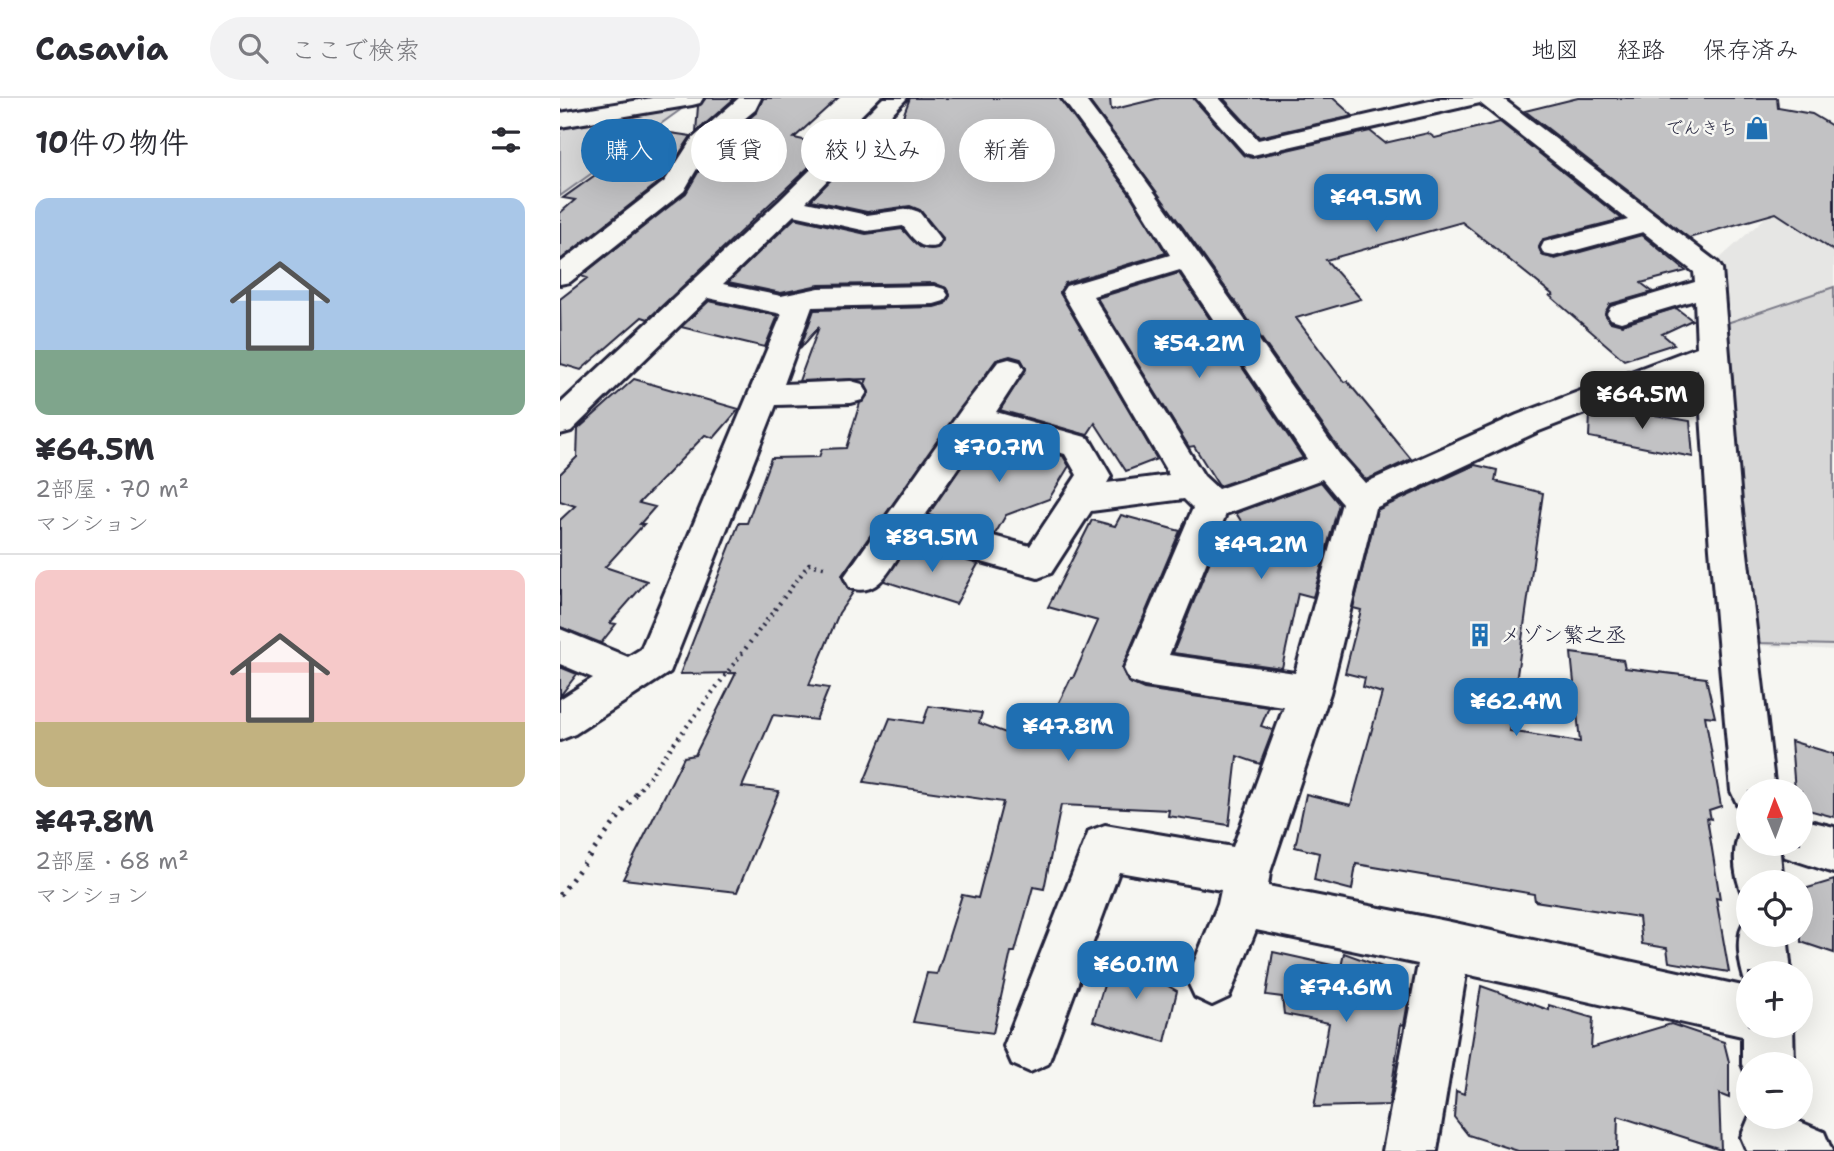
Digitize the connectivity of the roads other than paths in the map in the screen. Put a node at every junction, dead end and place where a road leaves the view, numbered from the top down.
1 (692, 98) edge
2 (750, 98) edge
3 (896, 98) edge
4 (1073, 98) edge
5 (1207, 98) edge
6 (1473, 98) edge
7 (1488, 98) edge
8 (566, 112) edge
9 (788, 206) junction
10 (1648, 222) junction
11 (928, 240) dead end
12 (1554, 248) dead end
13 (1186, 259) junction
14 (560, 276) edge
15 (1709, 287) junction
16 (702, 288) junction
17 (934, 295) dead end
18 (781, 305) junction
19 (1621, 313) dead end
20 (1713, 353) junction
21 (1009, 369) dead end
22 (851, 393) dead end
23 (764, 395) junction
24 (973, 417) junction
25 (560, 423) edge
26 (1328, 464) junction
27 (1202, 495) junction
28 (1080, 499) junction
29 (1360, 500) junction
30 (901, 525) junction
31 (863, 577) road end
32 (560, 646) edge
33 (631, 676) junction
34 (1310, 693) junction
35 (560, 721) edge
36 (1752, 779) edge
37 (1813, 844) edge
38 (1834, 850) edge
39 (1244, 888) junction
40 (1446, 945) junction
41 (1212, 980) dead end
42 (1736, 1009) edge
43 (1030, 1046) dead end
44 (1410, 1151) edge

1 - 8 street
2 - 14 street
3 - 9 street
4 - 13 street
5 - 6 street
7 - 10 street
9 - 11 street
9 - 16 street
10 - 12 street
10 - 15 street
13 - 26 street
13 - 27 street
15 - 19 street
15 - 20 street
16 - 18 street
16 - 25 street
17 - 18 street
18 - 23 street
20 - 29 street
20 - 36 street
21 - 24 street
22 - 23 street
23 - 33 street
24 - 28 street
24 - 30 street
26 - 27 street
26 - 29 street
27 - 28 street
27 - 34 street
28 - 30 street
29 - 34 street
30 - 31 street
32 - 33 street
33 - 35 street
34 - 39 street
37 - 38 street
39 - 40 street
39 - 41 street
39 - 43 street
40 - 42 street
40 - 44 street

